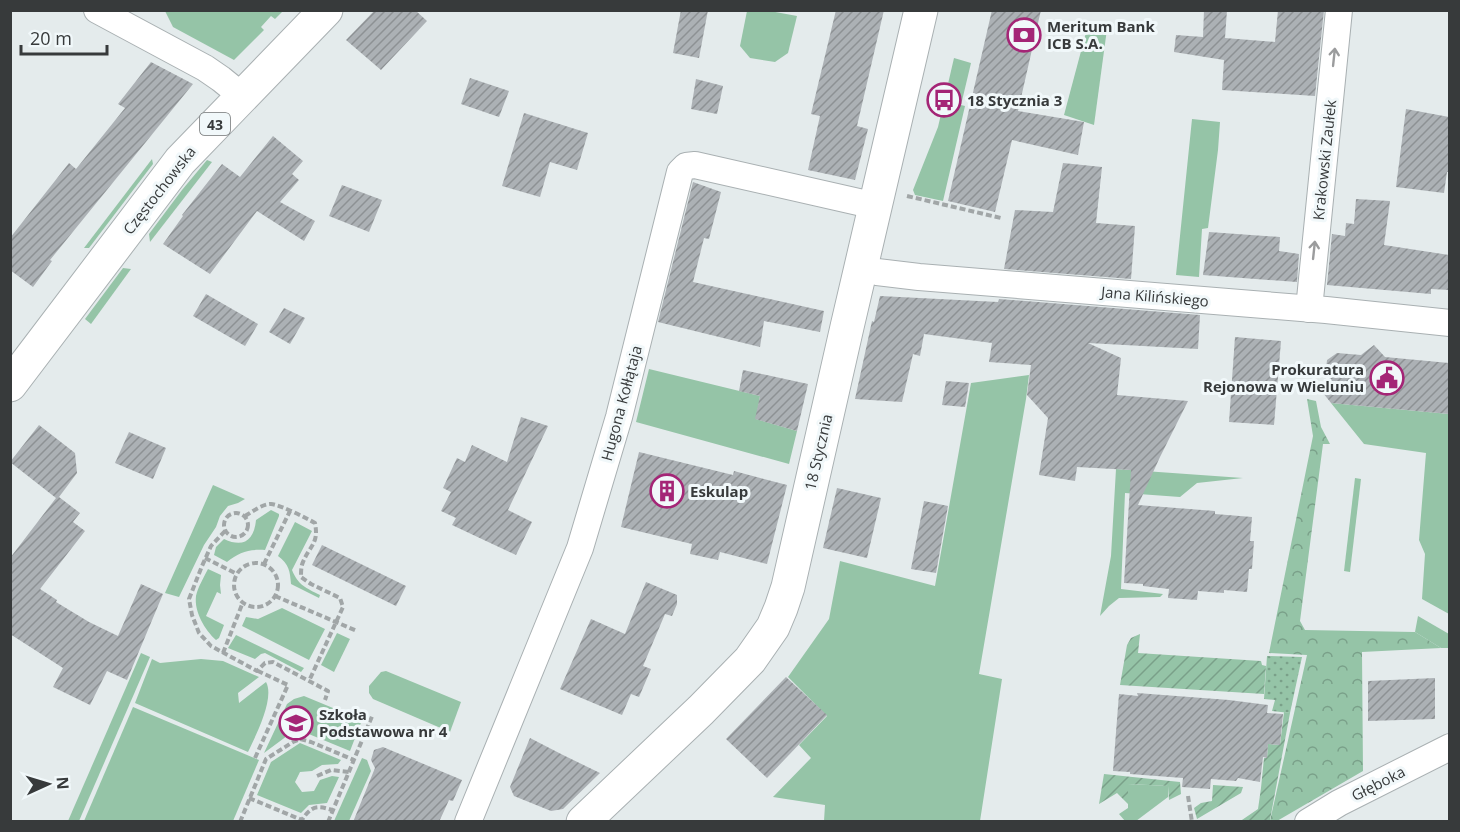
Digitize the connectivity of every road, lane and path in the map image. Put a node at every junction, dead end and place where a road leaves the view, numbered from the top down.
1 (97, 10) edge
2 (326, 10) edge
3 (921, 10) edge
4 (1339, 10) edge
5 (242, 96) junction
6 (907, 196) dead end
7 (876, 206) junction
8 (1001, 218) dead end
9 (861, 268) junction
10 (1309, 309) junction
11 (1449, 323) edge
12 (10, 385) edge
13 (290, 511) junction
14 (245, 516) junction
15 (225, 531) junction
16 (205, 558) junction
17 (264, 565) junction
18 (237, 574) junction
19 (275, 596) junction
20 (243, 602) junction
21 (336, 622) junction
22 (357, 631) dead end
23 (223, 653) junction
24 (257, 671) junction
25 (309, 681) junction
26 (325, 700) dead end
27 (373, 714) dead end
28 (1449, 747) edge
29 (266, 759) junction
30 (354, 760) junction
31 (349, 771) junction
32 (317, 776) dead end
33 (1188, 796) dead end
34 (249, 798) junction
35 (333, 810) junction
36 (473, 820) edge
37 (302, 821) edge
38 (240, 822) edge
39 (328, 822) edge
40 (583, 822) edge
41 (1192, 822) edge
42 (1308, 822) edge

1 - 5 street
2 - 5 main road, Częstochowska / 43
3 - 7 main road, 18 Stycznia
10 -> 4 street, Krakowski Zaułek
5 - 12 main road, Częstochowska / 43
6 - 8 path
7 - 9 main road, 18 Stycznia
7 - 36 street, Hugona Kołłątaja
9 - 10 street, Jana Kilińskiego
9 - 40 main road, 18 Stycznia
10 - 11 street, Jana Kilińskiego
13 - 14 path
13 - 17 path
13 - 21 path
14 - 15 path
14 - 15 path
15 - 16 path
16 - 18 path
16 - 23 path
17 - 18 path
17 - 19 path
18 - 20 path
19 - 20 path
19 - 21 path
20 - 23 path
21 - 22 path
21 - 25 path
23 - 24 path
24 - 25 path
24 - 29 path
25 - 26 path
27 - 30 path
28 - 42 street, Głęboka
29 - 30 path
29 - 34 path
30 - 31 path
31 - 32 path
31 - 35 path
33 - 41 path
34 - 37 path
34 - 38 path
35 - 37 path
35 - 39 path

